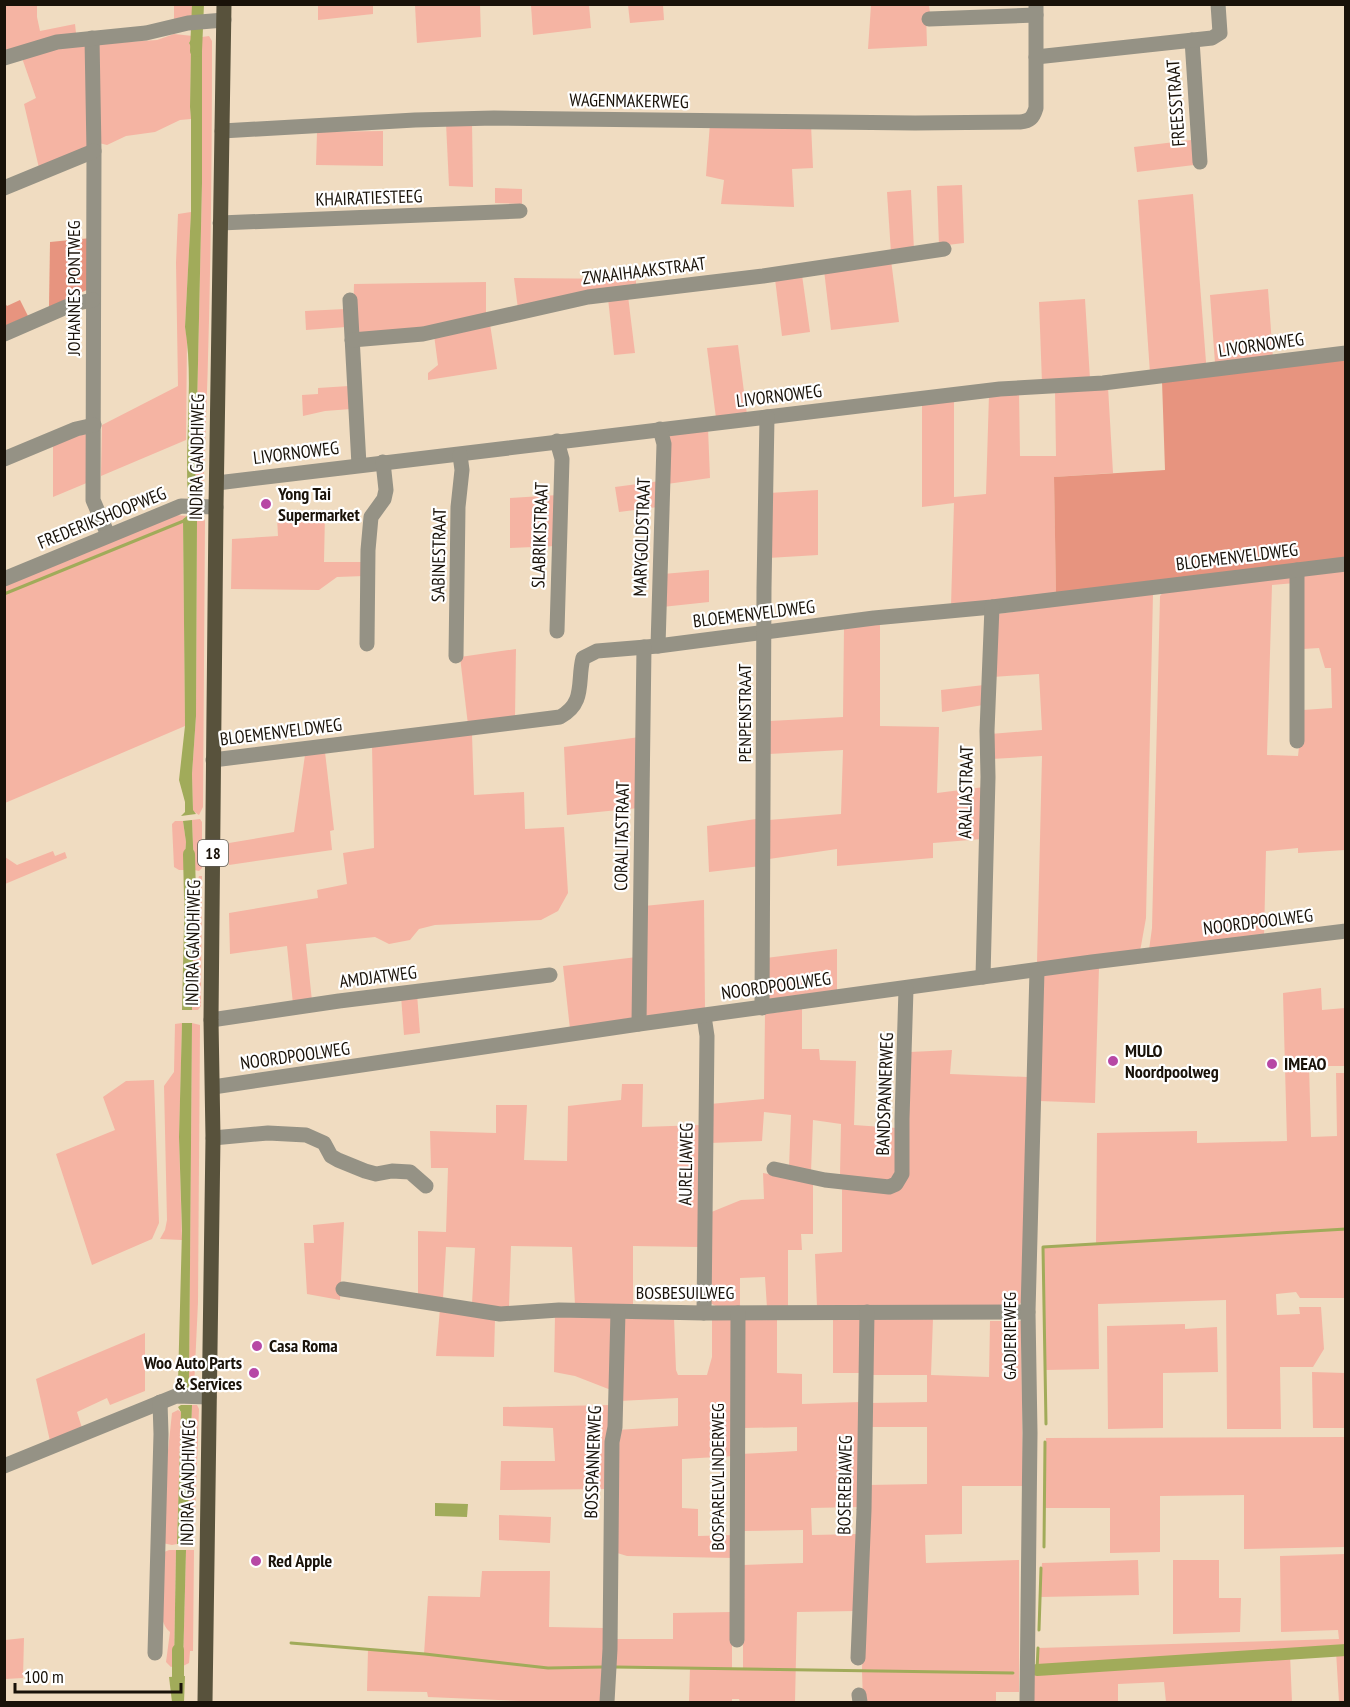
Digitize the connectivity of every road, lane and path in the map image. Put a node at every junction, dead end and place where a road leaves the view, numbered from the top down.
1 (1218, 4) edge
2 (1036, 10) edge
3 (224, 12) edge
4 (929, 19) dead end
5 (92, 38) junction
6 (1192, 40) junction
7 (1036, 57) junction
8 (4, 58) edge
9 (222, 131) junction
10 (94, 151) junction
11 (1200, 162) dead end
12 (4, 188) edge
13 (520, 211) dead end
14 (220, 223) junction
15 (944, 249) dead end
16 (93, 300) junction
17 (350, 300) dead end
18 (4, 334) edge
19 (352, 340) junction
20 (1346, 353) edge
21 (767, 417) junction
22 (94, 425) junction
23 (660, 429) junction
24 (557, 441) junction
25 (460, 454) junction
26 (4, 459) edge
27 (383, 462) junction
28 (359, 465) junction
29 (217, 483) junction
30 (209, 507) junction
31 (108, 535) junction
32 (1346, 564) edge
33 (1297, 570) junction
34 (4, 579) edge
35 (992, 607) junction
36 (556, 631) dead end
37 (765, 633) junction
38 (367, 644) dead end
39 (651, 647) junction
40 (456, 656) dead end
41 (1297, 741) dead end
42 (213, 760) junction
43 (1346, 931) edge
44 (1037, 970) junction
45 (550, 975) dead end
46 (983, 977) junction
47 (906, 988) junction
48 (762, 1008) junction
49 (704, 1016) junction
50 (211, 1020) junction
51 (639, 1024) junction
52 (213, 1087) junction
53 (213, 1138) junction
54 (774, 1169) dead end
55 (426, 1186) dead end
56 (344, 1289) dead end
57 (618, 1312) junction
58 (867, 1312) junction
59 (1028, 1312) junction
60 (704, 1313) junction
61 (738, 1313) junction
62 (203, 1397) junction
63 (160, 1402) junction
64 (4, 1466) edge
65 (737, 1640) dead end
66 (155, 1653) dead end
67 (858, 1658) dead end
68 (205, 1702) edge
69 (607, 1702) edge
70 (1027, 1702) edge

1 - 6 street
2 - 4 street
2 - 7 street
3 - 5 street
3 - 9 main road, INDIRA GANDHIWEG / 18
5 - 8 street
5 - 10 street, JOHANNES PONTWEG
6 - 7 street
6 - 11 street, FREESSTRAAT
7 - 9 street, WAGENMAKERWEG
9 - 14 main road, INDIRA GANDHIWEG / 18
10 - 12 street
10 - 16 street, JOHANNES PONTWEG
13 - 14 street, KHAIRATIESTEEG
14 - 29 main road, INDIRA GANDHIWEG / 18
15 - 19 street, ZWAAIHAAKSTRAAT
16 - 18 street
16 - 22 street, JOHANNES PONTWEG
17 - 19 street
19 - 28 street
20 - 21 street, LIVORNOWEG
21 - 23 street, LIVORNOWEG
21 - 37 street, PENPENSTRAAT
22 - 26 street
22 - 31 street, JOHANNES PONTWEG
23 - 24 street, LIVORNOWEG
23 - 39 street, MARYGOLDSTRAAT
24 - 25 street, LIVORNOWEG
24 - 36 street, SLABRIKISTRAAT
25 - 27 street, LIVORNOWEG
25 - 40 street, SABINESTRAAT
27 - 28 street, LIVORNOWEG
27 - 38 street
28 - 29 street, LIVORNOWEG
29 - 30 main road, INDIRA GANDHIWEG / 18
30 - 31 street, FREDERIKSHOOPWEG
30 - 42 main road, INDIRA GANDHIWEG / 18
31 - 34 street, FREDERIKSHOOPWEG
32 - 33 street, BLOEMENVELDWEG
33 - 35 street, BLOEMENVELDWEG
33 - 41 street
35 - 37 street, BLOEMENVELDWEG
35 - 46 street, ARALIASTRAAT
37 - 39 street, BLOEMENVELDWEG
37 - 48 street, PENPENSTRAAT
39 - 42 street, BLOEMENVELDWEG
39 - 51 street, CORALITASTRAAT
42 - 50 main road, INDIRA GANDHIWEG / 18
43 - 44 street, NOORDPOOLWEG
44 - 46 street, NOORDPOOLWEG
44 - 59 street, GADJERIEWEG
45 - 50 street, AMDJATWEG
46 - 47 street, NOORDPOOLWEG
47 - 48 street, NOORDPOOLWEG
47 - 54 street, BANDSPANNERWEG
48 - 49 street, NOORDPOOLWEG
49 - 51 street, NOORDPOOLWEG
49 - 60 street, AURELIAWEG
50 - 52 main road, INDIRA GANDHIWEG / 18
51 - 52 street, NOORDPOOLWEG
52 - 53 main road, INDIRA GANDHIWEG / 18
53 - 55 street
53 - 62 main road, INDIRA GANDHIWEG / 18
56 - 57 street, BOSBESUILWEG
57 - 60 street, BOSBESUILWEG
57 - 69 street, BOSSPANNERWEG
58 - 59 street, BOSBESUILWEG
58 - 61 street, BOSBESUILWEG
58 - 67 street, BOSEREBIAWEG
59 - 70 street, GADJERIEWEG
60 - 61 street, BOSBESUILWEG
61 - 65 street, BOSPARELVLINDERWEG
62 - 63 street
62 - 68 main road, INDIRA GANDHIWEG / 18
63 - 64 street
63 - 66 street

